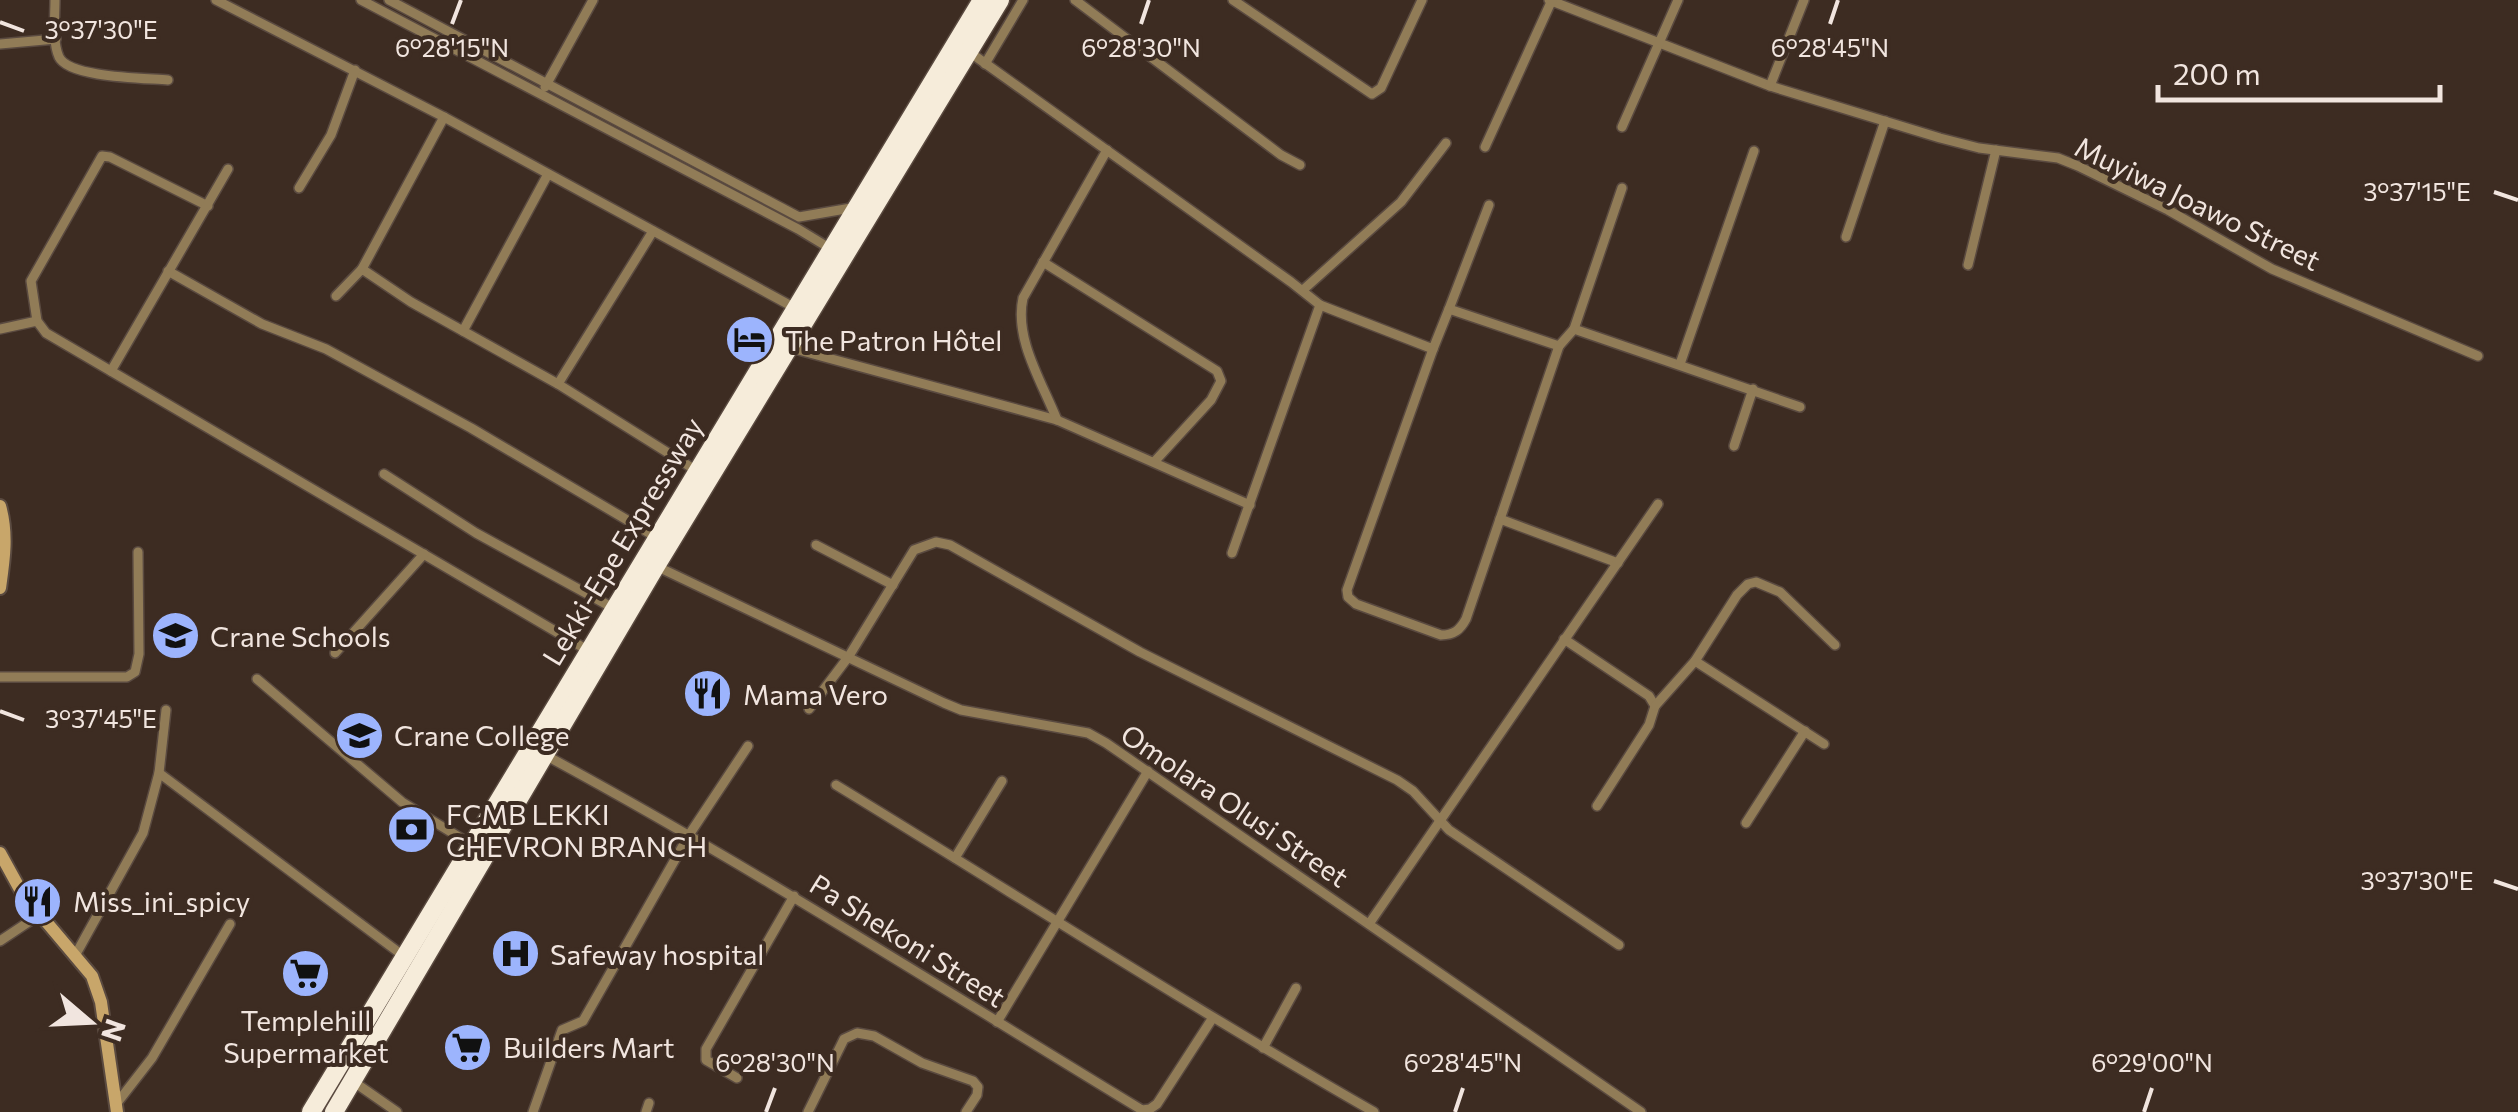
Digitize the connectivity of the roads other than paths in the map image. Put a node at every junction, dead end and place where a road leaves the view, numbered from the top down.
1 (55, 0) edge
2 (216, 0) edge
3 (361, 0) edge
4 (389, 0) edge
5 (593, 0) edge
6 (982, 0) edge
7 (1000, 0) edge
8 (1023, 0) edge
9 (1075, 0) edge
10 (1234, 0) edge
11 (1422, 0) edge
12 (1551, 0) edge
13 (1678, 0) edge
14 (1804, 0) edge
15 (56, 39) junction
16 (0, 44) edge
17 (1658, 45) junction
18 (968, 51) junction
19 (986, 64) junction
20 (355, 70) junction
21 (168, 80) dead end
22 (547, 84) junction
23 (1770, 86) junction
24 (541, 94) junction
25 (444, 117) junction
26 (1884, 121) junction
27 (1622, 127) dead end
28 (1446, 143) dead end
29 (1485, 147) dead end
30 (1106, 150) junction
31 (1996, 150) junction
32 (1754, 151) dead end
33 (1300, 165) dead end
34 (228, 170) dead end
35 (548, 174) junction
36 (299, 188) dead end
37 (1622, 188) dead end
38 (736, 190) junction
39 (208, 206) junction
40 (1489, 206) dead end
41 (860, 207) junction
42 (652, 231) junction
43 (1846, 237) dead end
44 (832, 250) junction
45 (1044, 262) junction
46 (1968, 266) dead end
47 (168, 270) junction
48 (362, 270) junction
49 (1303, 290) junction
50 (336, 296) dead end
51 (1320, 305) junction
52 (798, 309) junction
53 (1449, 309) junction
54 (37, 321) junction
55 (0, 329) edge
56 (1574, 329) junction
57 (463, 331) junction
58 (1559, 346) junction
59 (791, 348) junction
60 (1432, 349) junction
61 (2478, 356) dead end
62 (1680, 364) junction
63 (111, 370) junction
64 (558, 384) junction
65 (1754, 389) junction
66 (1800, 407) dead end
67 (1058, 420) junction
68 (1734, 446) dead end
69 (1154, 462) junction
70 (697, 470) junction
71 (384, 474) dead end
72 (1250, 504) junction
73 (1658, 504) dead end
74 (0, 506) edge
75 (1500, 519) junction
76 (656, 537) junction
77 (816, 545) dead end
78 (138, 552) dead end
79 (1232, 553) dead end
80 (424, 554) junction
81 (1618, 562) junction
82 (656, 566) junction
83 (0, 583) edge
84 (893, 584) junction
85 (614, 609) junction
86 (1564, 640) junction
87 (1836, 645) dead end
88 (590, 651) junction
89 (335, 653) dead end
90 (849, 656) junction
91 (1695, 660) junction
92 (0, 677) edge
93 (257, 679) dead end
94 (1655, 706) junction
95 (809, 709) dead end
96 (166, 710) dead end
97 (1805, 731) junction
98 (1824, 744) dead end
99 (748, 746) dead end
100 (545, 755) junction
101 (1148, 772) junction
102 (160, 774) junction
103 (1002, 781) dead end
104 (836, 786) dead end
105 (1596, 806) dead end
106 (1438, 820) junction
107 (1746, 823) dead end
108 (690, 834) junction
109 (472, 845) junction
110 (0, 853) edge
111 (955, 858) junction
112 (794, 896) junction
113 (39, 915) junction
114 (1058, 920) junction
115 (230, 924) dead end
116 (1369, 924) junction
117 (0, 941) edge
118 (1619, 945) dead end
119 (76, 954) junction
120 (405, 956) junction
121 (1296, 988) dead end
122 (1212, 1019) junction
123 (997, 1022) junction
124 (1263, 1048) junction
125 (737, 1078) dead end
126 (354, 1082) junction
127 (117, 1107) edge
128 (1127, 1107) edge
129 (312, 1112) edge
130 (334, 1112) edge
131 (396, 1112) edge
132 (534, 1112) edge
133 (808, 1112) edge
134 (966, 1112) edge
135 (1374, 1112) edge
136 (1641, 1112) edge

1 - 15 street
2 - 20 street
3 - 24 street
4 - 22 street
5 - 22 street
6 - 41 highway, Lekki-Epe Expressway
7 - 18 highway, Lekki-Epe Expressway
8 - 19 street
9 - 33 street
10 - 11 street
12 - 17 street, Muyiwa Joawo Street
12 - 29 street
13 - 17 street
14 - 23 street
15 - 16 street
15 - 21 street
17 - 23 street, Muyiwa Joawo Street
17 - 27 street
18 - 19 street
18 - 59 highway, Lekki-Epe Expressway
19 - 30 street
20 - 25 street
20 - 36 street
22 - 24 street
22 - 38 street
23 - 26 street, Muyiwa Joawo Street
24 - 38 street
25 - 35 street
25 - 48 street
26 - 31 street, Muyiwa Joawo Street
26 - 43 street
28 - 49 street
30 - 45 street
30 - 49 street
31 - 46 street
31 - 61 street, Muyiwa Joawo Street
32 - 62 street
34 - 39 street
35 - 42 street
35 - 57 street
37 - 56 street
38 - 41 street
38 - 44 street
39 - 47 street
39 - 54 street
40 - 53 street
41 - 44 highway, Lekki-Epe Expressway
42 - 52 street
42 - 64 street
44 - 52 highway, Lekki-Epe Expressway
45 - 67 street
45 - 69 street
47 - 63 street
47 - 76 street
48 - 50 street
48 - 57 street
49 - 51 street
51 - 60 street
51 - 72 street
52 - 70 highway, Lekki-Epe Expressway
53 - 58 street
53 - 60 street
54 - 55 street
54 - 63 street
56 - 58 street
56 - 62 street
57 - 64 street
58 - 75 street
59 - 67 street
59 - 82 highway, Lekki-Epe Expressway
60 - 75 street
62 - 65 street
63 - 80 street
64 - 70 street
65 - 66 street
65 - 68 street
67 - 69 street
69 - 72 street
70 - 76 highway, Lekki-Epe Expressway
71 - 85 street
72 - 79 street
73 - 81 street
74 - 83 street
75 - 81 street
76 - 85 highway, Lekki-Epe Expressway
77 - 84 street
78 - 92 street
80 - 88 street
80 - 89 street
81 - 86 street
82 - 90 street, Omolara Olusi Street
82 - 100 highway, Lekki-Epe Expressway
84 - 90 street
84 - 106 street
85 - 88 highway, Lekki-Epe Expressway
86 - 94 street
86 - 106 street
87 - 91 street
88 - 109 highway, Lekki-Epe Expressway
90 - 95 street
90 - 101 street, Omolara Olusi Street
91 - 94 street
91 - 97 street
93 - 109 street
94 - 105 street
96 - 102 street
97 - 98 street
97 - 107 street
99 - 108 street
100 - 108 street, Pa Shekoni Street
100 - 126 highway, Lekki-Epe Expressway
101 - 114 street
101 - 116 street, Omolara Olusi Street
102 - 119 street
102 - 120 street
103 - 111 street
104 - 111 street
106 - 116 street
106 - 118 street
108 - 112 street, Pa Shekoni Street
108 - 132 street
109 - 120 highway, Lekki-Epe Expressway
110 - 113 street
111 - 114 street
112 - 123 street, Pa Shekoni Street
112 - 125 street
113 - 117 street
113 - 119 street
114 - 122 street
114 - 123 street
115 - 127 street
116 - 136 street, Omolara Olusi Street
119 - 127 street
120 - 129 highway, Lekki-Epe Expressway
121 - 124 street
122 - 124 street
122 - 128 street, Pa Shekoni Street
123 - 128 street, Pa Shekoni Street
124 - 135 street
126 - 130 highway, Lekki-Epe Expressway
126 - 131 street
133 - 134 street

